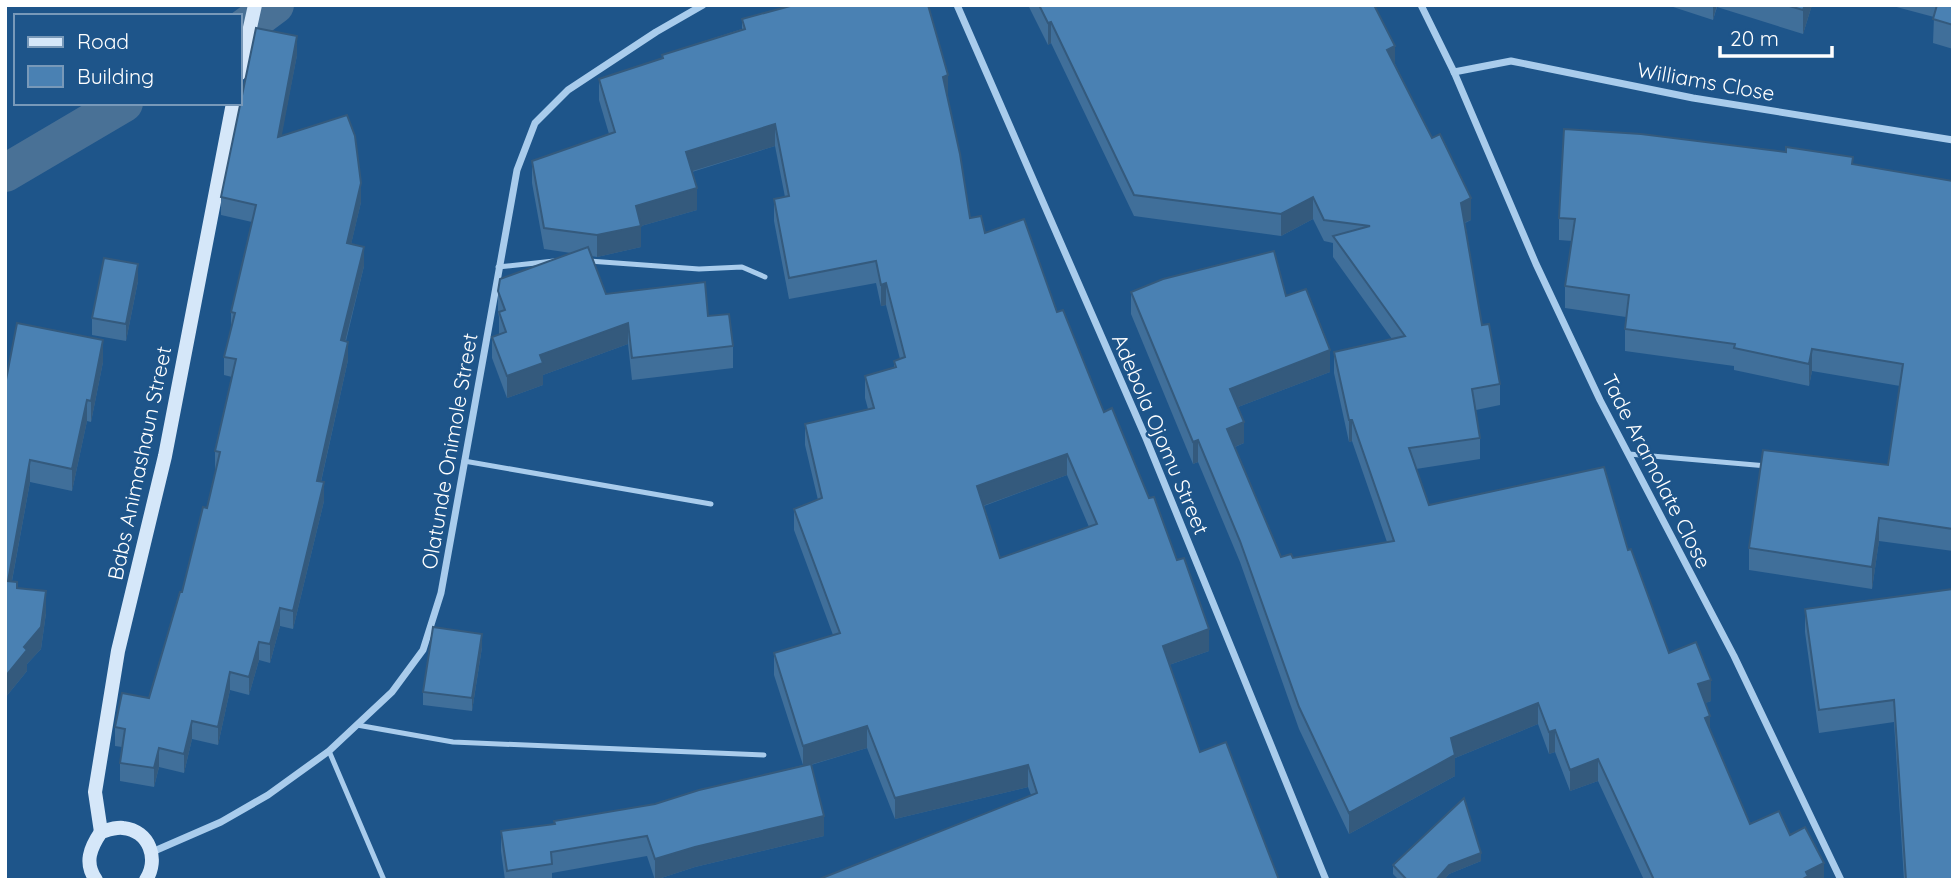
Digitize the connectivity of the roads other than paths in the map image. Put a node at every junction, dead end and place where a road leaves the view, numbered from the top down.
1 (255, 5) edge
2 (703, 5) edge
3 (957, 5) edge
4 (1421, 5) edge
5 (242, 65) edge
6 (1454, 72) junction
7 (233, 105) edge
8 (1953, 140) edge
9 (565, 260) edge
10 (578, 261) edge
11 (498, 267) junction
12 (765, 277) dead end
13 (1629, 454) junction
14 (464, 461) junction
15 (1776, 467) edge
16 (711, 504) dead end
17 (357, 724) junction
18 (329, 751) junction
19 (764, 755) dead end
20 (101, 832) junction
21 (152, 852) junction
22 (96, 880) edge
23 (146, 880) edge
24 (384, 880) edge
25 (1326, 880) edge
26 (1841, 880) edge

1 - 5 main road
2 - 11 street, Olatunde Onimole Street
3 - 25 street, Adebola Ojomu Street
4 - 6 street, Tade Aramolate Close
6 - 8 street, Williams Close
6 - 13 street, Tade Aramolate Close
7 - 20 main road, Babs Animashaun Street
9 - 11 lane
10 - 12 lane
11 - 14 street, Olatunde Onimole Street
13 - 15 lane
13 - 26 street, Tade Aramolate Close
14 - 16 lane
14 - 17 street, Olatunde Onimole Street
17 - 18 street, Olatunde Onimole Street
17 - 19 lane
18 - 21 street, Olatunde Onimole Street
18 - 24 lane
20 - 21 main road
20 - 22 main road
21 - 23 main road

